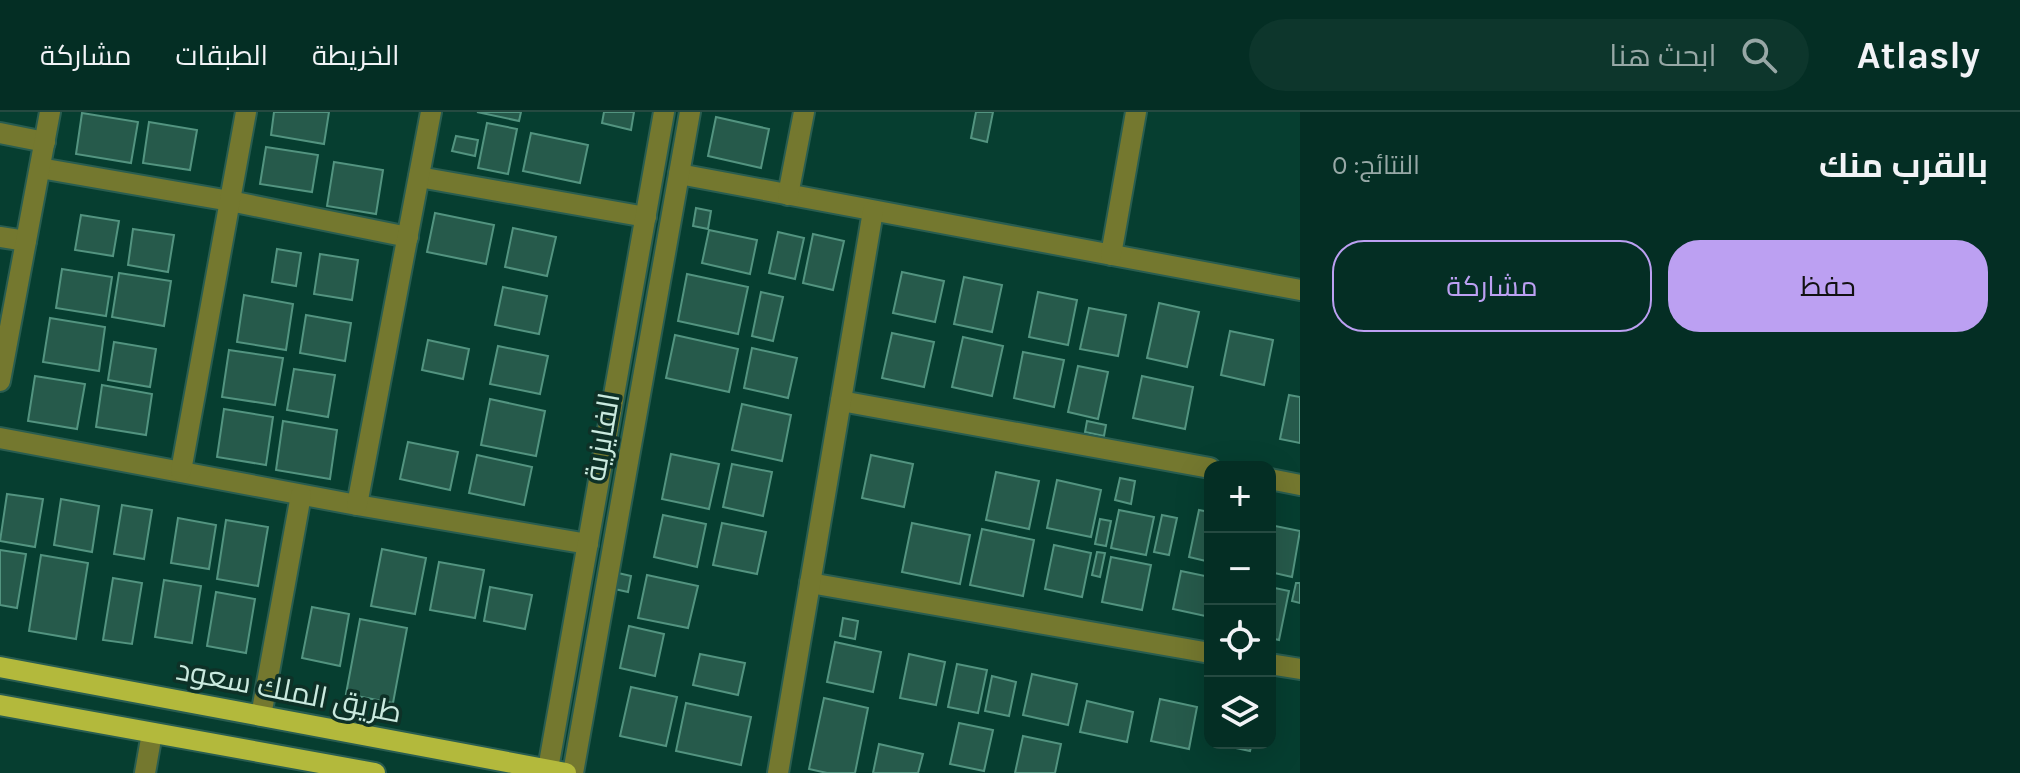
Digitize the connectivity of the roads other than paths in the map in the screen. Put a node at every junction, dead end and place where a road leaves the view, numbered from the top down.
1 (50, 112) edge
2 (246, 112) edge
3 (431, 112) edge
4 (664, 112) edge
5 (690, 112) edge
6 (804, 112) edge
7 (1136, 112) edge
8 (0, 133) edge
9 (45, 142) junction
10 (40, 168) junction
11 (679, 174) junction
12 (419, 177) junction
13 (788, 195) junction
14 (230, 201) junction
15 (873, 211) junction
16 (646, 217) junction
17 (0, 237) edge
18 (408, 237) junction
19 (26, 241) junction
20 (1111, 255) junction
21 (1300, 290) edge
22 (0, 381) edge
23 (841, 401) junction
24 (0, 438) edge
25 (1204, 467) edge
26 (181, 471) junction
27 (1276, 480) edge
28 (1300, 485) edge
29 (301, 495) junction
30 (357, 505) junction
31 (588, 544) junction
32 (810, 583) junction
33 (1204, 652) edge
34 (1276, 665) edge
35 (0, 667) edge
36 (1300, 669) edge
37 (0, 705) edge
38 (261, 716) junction
39 (152, 733) junction
40 (557, 771) edge
41 (145, 773) edge
42 (375, 773) edge
43 (573, 773) edge
44 (778, 773) edge

1 - 9 street
2 - 14 street
3 - 12 street
4 - 16 street, الفايزية
5 - 11 street, الفايزية
6 - 13 street
7 - 20 street
8 - 9 street
9 - 10 street
10 - 14 street
10 - 19 street
11 - 13 street
11 - 43 street, الفايزية
12 - 16 street
12 - 18 street
13 - 15 street
14 - 18 street
14 - 26 street
15 - 20 street
15 - 23 street
16 - 31 street, الفايزية
17 - 19 street
18 - 30 street
19 - 22 street
20 - 21 street
23 - 25 street
23 - 32 street
24 - 26 street
26 - 29 street
27 - 28 street
29 - 30 street
29 - 38 street
30 - 31 street
31 - 40 street, الفايزية
32 - 33 street
32 - 44 street
34 - 36 street
35 - 38 main road, طريق الملك سعود
37 - 39 main road
38 - 40 main road, طريق الملك سعود
39 - 41 street
39 - 42 main road

